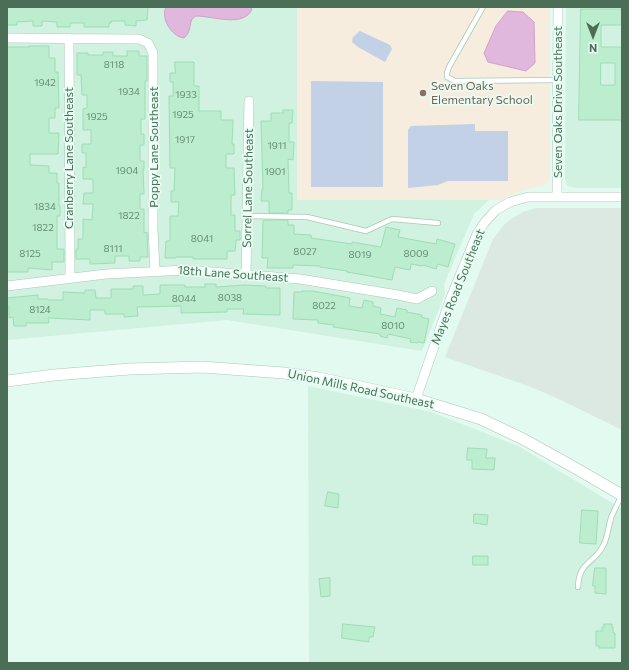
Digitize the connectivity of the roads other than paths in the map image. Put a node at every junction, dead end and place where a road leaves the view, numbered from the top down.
1 (483, 7) edge
2 (558, 7) edge
3 (7, 38) edge
4 (69, 38) junction
5 (558, 80) junction
6 (249, 101) dead end
7 (557, 197) junction
8 (622, 197) edge
9 (247, 216) junction
10 (438, 223) dead end
11 (155, 272) junction
12 (246, 274) junction
13 (70, 278) junction
14 (7, 286) edge
15 (432, 291) dead end
16 (7, 381) edge
17 (416, 398) junction
18 (622, 495) edge
19 (578, 587) dead end

1 - 5 lane
2 - 5 street, Seven Oaks Drive Southeast
3 - 4 street
4 - 11 street, Poppy Lane Southeast
4 - 13 street, Cranberry Lane Southeast
5 - 7 street, Seven Oaks Drive Southeast
6 - 9 street, Sorrel Lane Southeast
7 - 8 street, Mayes Road Southeast
7 - 17 street, Mayes Road Southeast
9 - 10 lane
9 - 12 street, Sorrel Lane Southeast
11 - 12 street, 18th Lane Southeast
11 - 13 street, 18th Lane Southeast
12 - 15 street, 18th Lane Southeast
13 - 14 street, 18th Lane Southeast
16 - 17 street, Union Mills Road Southeast
17 - 18 street, Union Mills Road Southeast
18 - 19 lane

